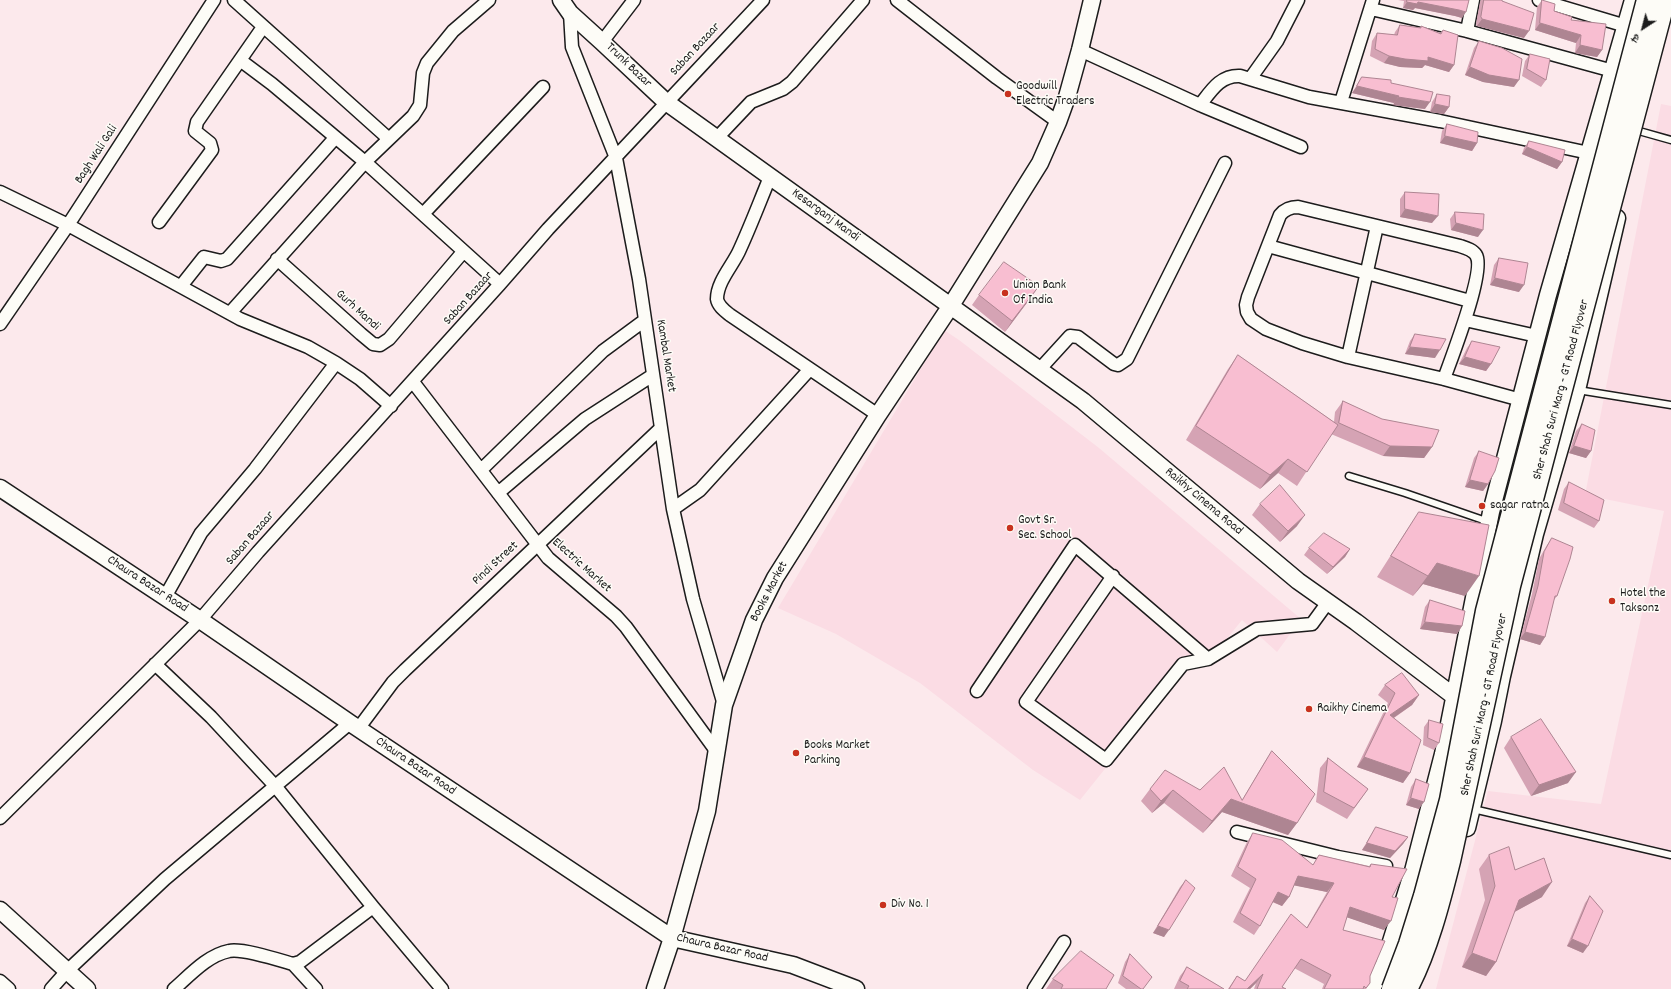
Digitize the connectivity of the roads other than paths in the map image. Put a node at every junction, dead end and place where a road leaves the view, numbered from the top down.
1 (214, 0) edge
2 (234, 0) edge
3 (489, 0) edge
4 (634, 0) edge
5 (763, 0) edge
6 (863, 0) edge
7 (897, 0) edge
8 (1092, 0) edge
9 (1298, 0) edge
10 (1474, 0) edge
11 (1539, 0) edge
12 (1633, 0) edge
13 (1647, 0) edge
14 (1664, 0) edge
15 (1671, 3) edge
16 (1372, 4) edge
17 (565, 7) edge
18 (1626, 26) junction
19 (263, 27) junction
20 (1467, 31) junction
21 (602, 42) junction
22 (1080, 50) junction
23 (240, 60) junction
24 (1613, 71) junction
25 (1250, 79) junction
26 (543, 87) dead end
27 (666, 102) junction
28 (1341, 102) junction
29 (1200, 105) junction
30 (1058, 122) junction
31 (700, 128) joint
32 (1639, 131) junction
33 (335, 138) junction
34 (389, 139) junction
35 (716, 139) junction
36 (1671, 140) edge
37 (1301, 147) dead end
38 (1589, 153) junction
39 (616, 158) junction
40 (365, 162) junction
41 (1225, 163) dead end
42 (770, 177) junction
43 (0, 192) edge
44 (423, 214) junction
45 (159, 222) dead end
46 (68, 225) junction
47 (1377, 226) junction
48 (1268, 246) junction
49 (463, 252) junction
50 (277, 259) junction
51 (1366, 274) junction
52 (500, 284) junction
53 (181, 286) junction
54 (1470, 301) junction
55 (950, 307) junction
56 (230, 313) junction
57 (645, 320) junction
58 (1465, 320) junction
59 (0, 324) edge
60 (1538, 336) junction
61 (1348, 357) junction
62 (336, 362) junction
63 (810, 370) junction
64 (1039, 370) junction
65 (653, 375) junction
66 (1444, 379) junction
67 (412, 382) junction
68 (1577, 390) junction
69 (1521, 400) junction
70 (1671, 405) edge
71 (391, 406) junction
72 (878, 415) junction
73 (662, 428) junction
74 (481, 470) junction
75 (1349, 476) dead end
76 (0, 488) edge
77 (498, 494) junction
78 (673, 509) junction
79 (1489, 522) junction
80 (537, 545) junction
81 (1113, 576) junction
82 (165, 597) junction
83 (1328, 602) junction
84 (200, 620) junction
85 (1208, 659) junction
86 (156, 664) junction
87 (977, 691) dead end
88 (1455, 698) junction
89 (724, 705) junction
90 (354, 726) junction
91 (716, 752) junction
92 (276, 787) junction
93 (1472, 808) junction
94 (0, 818) edge
95 (1237, 832) dead end
96 (1671, 855) edge
97 (1413, 871) junction
98 (373, 907) junction
99 (0, 910) edge
100 (672, 938) junction
101 (1064, 942) dead end
102 (293, 964) junction
103 (1384, 964) junction
104 (66, 971) junction
105 (0, 981) edge
106 (9, 989) edge
107 (51, 989) edge
108 (87, 989) edge
109 (174, 989) edge
110 (316, 989) edge
111 (442, 989) edge
112 (655, 989) edge
113 (856, 989) edge
114 (1034, 989) edge
115 (1372, 989) edge
116 (1392, 989) edge
117 (1414, 989) edge

1 - 46 street, Bagh Wali Gali
2 - 19 street
3 - 34 street
4 - 21 street
5 - 27 street, Saban Bazaar
6 - 35 street
7 - 30 street
8 - 22 street, Books Market
9 - 25 street
10 - 20 street
11 - 18 street
12 - 18 street
13 - 116 main road, Sher Shah Suri Marg - GT Road Flyover, bridge
14 - 117 main road, Sher Shah Suri Marg - GT Road Flyover, bridge
15 - 32 street
16 - 20 street
16 - 28 street
17 - 21 street, Trunk Bazar
17 - 39 street, Kambal Market
18 - 24 street
19 - 23 street
19 - 34 street
20 - 24 street
21 - 27 street, Trunk Bazar
22 - 29 street
22 - 30 street, Books Market
23 - 33 street
23 - 45 street
24 - 38 street
25 - 28 street
25 - 29 street
26 - 44 street
27 - 31 street, Trunk Bazar
27 - 39 street, Saban Bazaar
28 - 38 street
29 - 37 street
30 - 55 street, Books Market
31 - 35 street, Kesarganj Mandi
32 - 36 lane
32 - 68 street
33 - 40 street
33 - 53 street
34 - 40 street
35 - 42 street, Kesarganj Mandi
38 - 60 street
39 - 52 street, Saban Bazaar
39 - 57 street, Kambal Market
40 - 44 street
40 - 50 street
41 - 64 street
42 - 55 street, Kesarganj Mandi
42 - 63 street
43 - 46 street
44 - 49 street
46 - 53 street
46 - 59 street, Bagh Wali Gali
47 - 48 street
47 - 51 street
47 - 54 street
48 - 51 street
48 - 61 street
49 - 50 street, Gurh Mandi
49 - 52 street
50 - 56 street
51 - 54 street
51 - 61 street
52 - 67 street, Saban Bazaar
53 - 56 street
54 - 58 street
55 - 64 street, Raikhy Cinema Road
55 - 72 street, Books Market
56 - 62 street
57 - 65 street, Kambal Market
57 - 74 street
58 - 60 street
58 - 66 street
60 - 69 street
61 - 66 street
62 - 71 street
62 - 82 street
63 - 72 street
63 - 78 street
64 - 83 street, Raikhy Cinema Road
65 - 73 street, Kambal Market
65 - 77 street
66 - 69 street
67 - 71 street, Saban Bazaar
67 - 74 street, Electric Market
68 - 70 lane
68 - 93 street
69 - 79 street
71 - 84 street, Saban Bazaar
72 - 89 street, Books Market
73 - 78 street, Kambal Market
73 - 80 street, Pindi Street
74 - 77 street, Electric Market
75 - 79 lane
76 - 82 street, Chaura Bazar Road
77 - 80 street, Electric Market
78 - 89 street, Kambal Market
79 - 88 street
80 - 90 street, Pindi Street
80 - 91 street, Electric Market
81 - 85 street
81 - 85 street
81 - 87 street
82 - 84 street, Chaura Bazar Road
83 - 85 street
83 - 88 street, Raikhy Cinema Road
84 - 86 street, Saban Bazaar
84 - 90 street, Chaura Bazar Road
86 - 92 street
86 - 94 street, Saban Bazaar
88 - 97 street
89 - 91 street, Books Market
90 - 92 street, Pindi Street
90 - 100 street, Chaura Bazar Road
91 - 100 street, Books Market
92 - 98 street
92 - 104 street, Pindi Street
93 - 96 lane
93 - 117 street
95 - 97 street
97 - 103 street
98 - 102 street
98 - 111 street
99 - 104 street
100 - 112 street, Books Market
100 - 113 street, Chaura Bazar Road
101 - 114 street
102 - 109 street
102 - 110 street
103 - 115 street
103 - 117 street
104 - 107 street, Pindi Street
104 - 108 street
105 - 106 street

